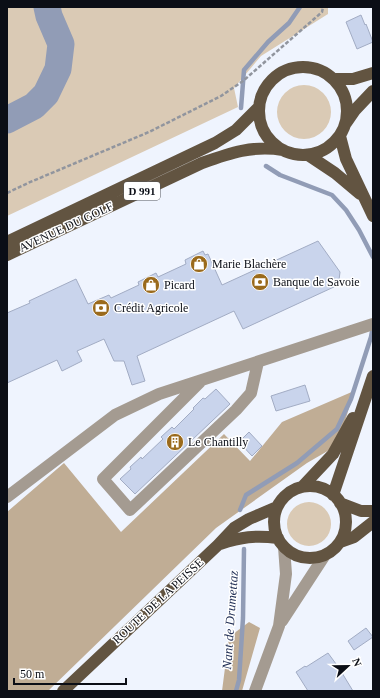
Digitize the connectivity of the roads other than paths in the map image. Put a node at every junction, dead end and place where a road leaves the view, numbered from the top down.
1 (373, 73) edge
2 (333, 79) junction
3 (373, 91) edge
4 (259, 107) junction
5 (345, 124) junction
6 (340, 136) junction
7 (283, 150) junction
8 (308, 155) junction
9 (364, 198) junction
10 (373, 216) edge
11 (7, 242) edge
12 (7, 255) edge
13 (369, 325) edge
14 (258, 362) junction
15 (373, 376) edge
16 (202, 380) junction
17 (367, 392) junction
18 (302, 487) junction
19 (7, 497) edge
20 (336, 499) junction
21 (277, 507) junction
22 (373, 511) edge
23 (373, 522) edge
24 (340, 542) junction
25 (281, 543) junction
26 (218, 545) junction
27 (325, 555) junction
28 (279, 626) junction
29 (63, 691) edge
30 (255, 691) edge

1 - 2 main road
2 - 4 main road
2 - 5 main road
3 - 5 main road
4 - 7 main road
4 - 11 main road, AVENUE DU GOLF / D 991
5 - 6 main road
6 - 8 main road
6 - 9 main road
7 - 8 main road
7 - 12 main road, AVENUE DU GOLF / D 991
8 - 9 main road
9 - 10 main road
13 - 14 street
14 - 16 street
14 - 16 street
15 - 17 main road
16 - 19 street
17 - 18 main road
17 - 20 main road
18 - 20 main road
18 - 21 main road
20 - 22 main road
20 - 24 main road
21 - 25 main road
21 - 26 main road, ROUTE DE LA PEISSE
23 - 24 main road
24 - 27 main road
25 - 26 main road
25 - 27 main road
25 - 28 street
26 - 29 main road, ROUTE DE LA PEISSE
27 - 28 street
28 - 30 street

